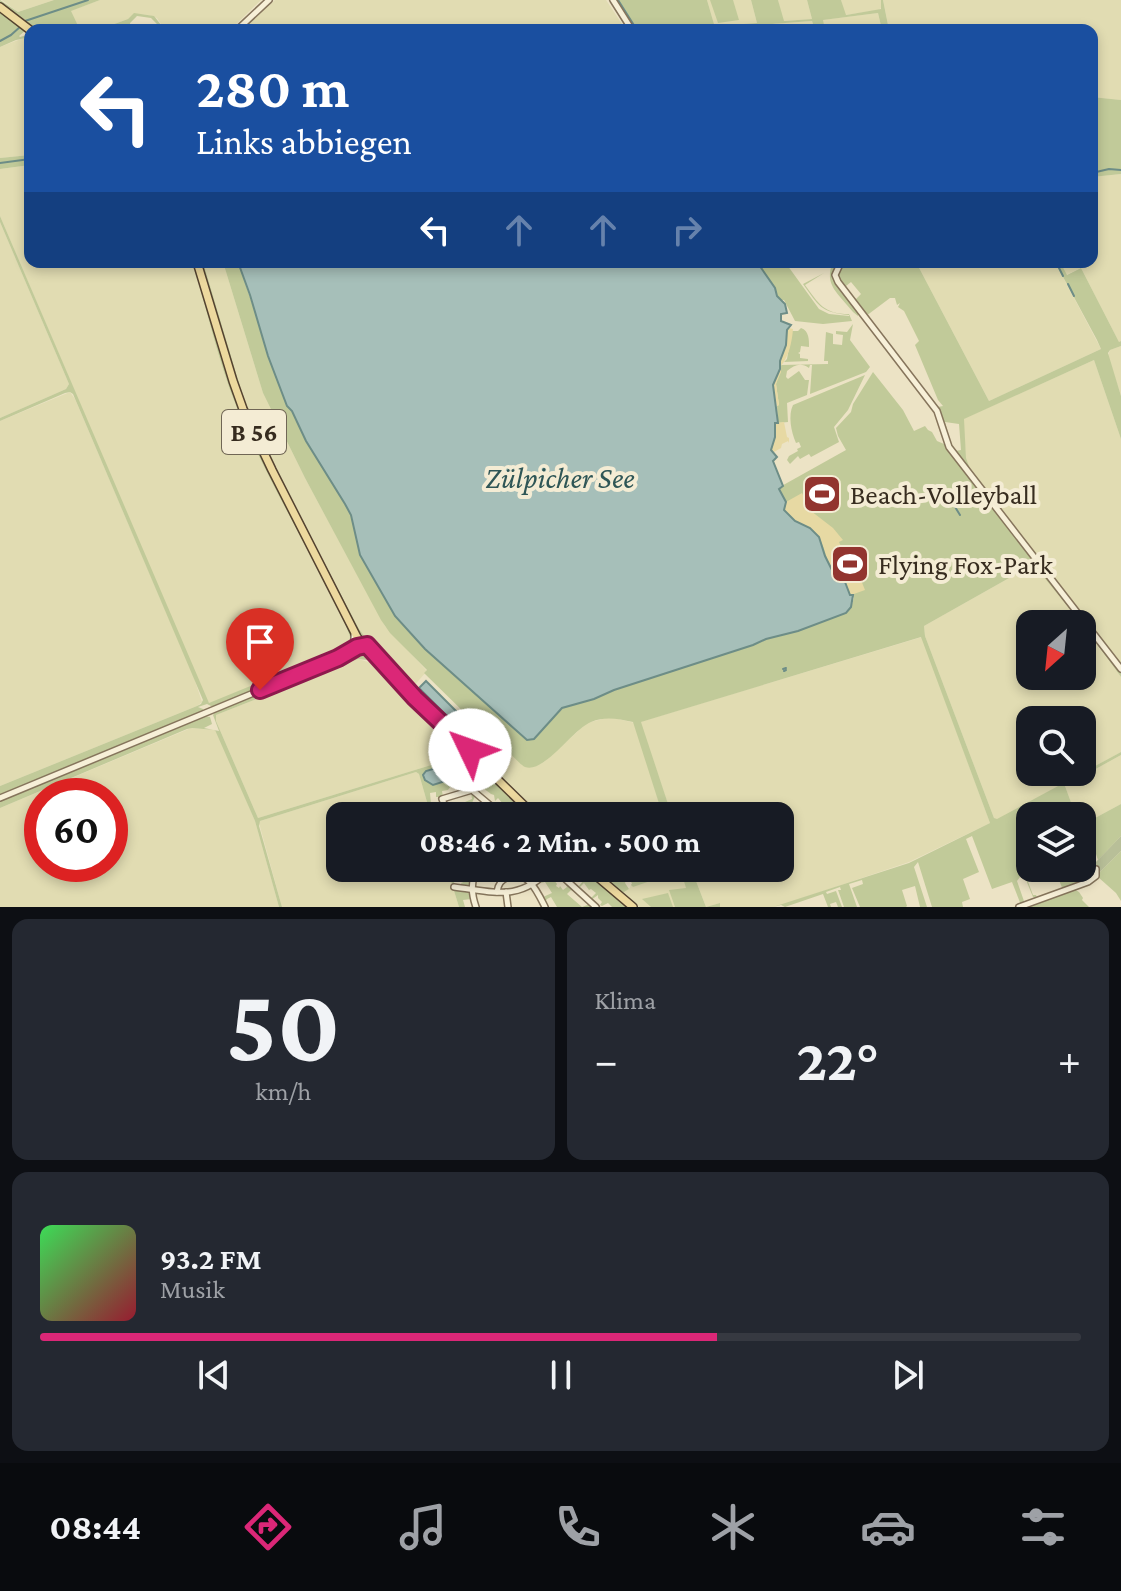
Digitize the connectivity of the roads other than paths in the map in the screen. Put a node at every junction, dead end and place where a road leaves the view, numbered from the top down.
1 (269, 0) edge
2 (613, 0) edge
3 (0, 7) edge
4 (243, 24) edge
5 (628, 24) edge
6 (24, 25) edge
7 (199, 268) edge
8 (838, 268) edge
9 (335, 593) junction
10 (346, 616) junction
11 (366, 646) junction
12 (350, 651) junction
13 (338, 658) junction
14 (1121, 669) edge
15 (0, 798) edge
16 (443, 802) edge
17 (486, 802) edge
18 (521, 802) edge
19 (473, 882) edge
20 (536, 882) edge
21 (568, 882) edge
22 (604, 882) edge
23 (1088, 882) edge
24 (533, 885) junction
25 (454, 887) dead end
26 (472, 889) junction
27 (497, 892) junction
28 (506, 892) junction
29 (476, 907) edge
30 (508, 907) edge
31 (545, 907) edge
32 (596, 907) edge
33 (633, 907) edge
34 (1022, 907) edge

1 - 4 street
2 - 5 street
3 - 6 main road
7 - 9 main road, B 56
8 - 14 street
9 - 10 main road, B 56
9 - 11 main road, B 56
10 - 11 main road, B 56
10 - 12 street, B 56
11 - 12 street
11 - 13 street
11 - 18 main road, B 56
12 - 13 street
13 - 15 street
16 - 17 street
19 - 26 street
20 - 24 street
21 - 32 street
22 - 33 main road
23 - 34 street
24 - 27 street
24 - 28 street
24 - 31 street
25 - 26 street
26 - 27 street
26 - 29 street
27 - 28 street
28 - 30 street

